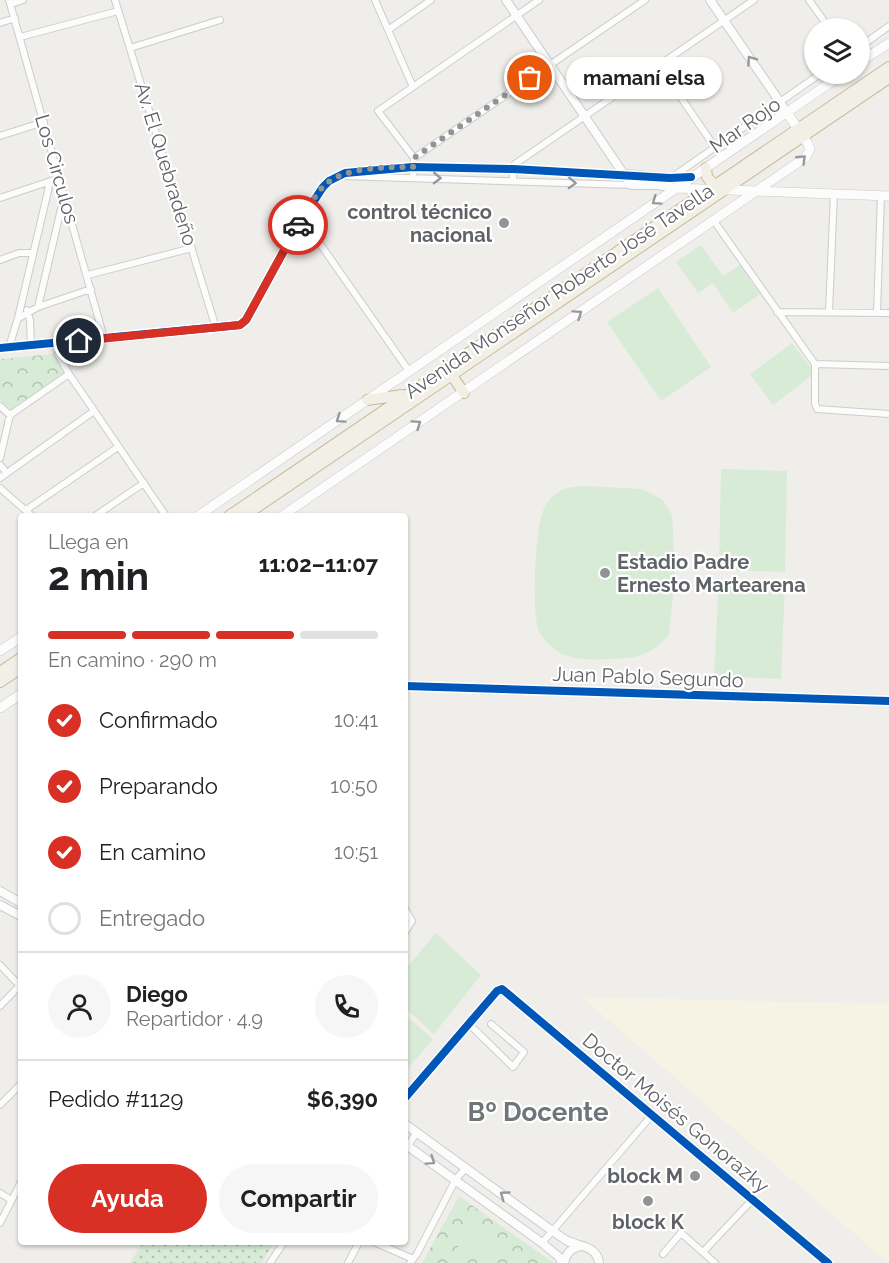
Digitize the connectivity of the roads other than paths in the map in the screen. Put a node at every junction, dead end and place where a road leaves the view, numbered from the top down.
1 (23, 0) edge
2 (115, 0) edge
3 (375, 0) edge
4 (431, 0) edge
5 (506, 0) edge
6 (539, 0) edge
7 (645, 0) edge
8 (710, 0) edge
9 (754, 0) edge
10 (809, 0) edge
11 (10, 2) edge
12 (118, 11) junction
13 (517, 15) junction
14 (15, 18) junction
15 (822, 18) edge
16 (220, 20) dead end
17 (723, 20) junction
18 (0, 23) edge
19 (889, 27) edge
20 (388, 30) junction
21 (20, 37) junction
22 (870, 40) edge
23 (889, 43) edge
24 (130, 48) junction
25 (870, 55) edge
26 (658, 64) junction
27 (549, 65) junction
28 (889, 67) edge
29 (889, 78) edge
30 (805, 84) edge
31 (828, 84) edge
32 (413, 87) junction
33 (780, 101) junction
34 (786, 111) junction
35 (584, 115) junction
36 (44, 122) junction
37 (800, 132) junction
38 (0, 136) edge
39 (714, 146) junction
40 (414, 158) junction
41 (413, 167) junction
42 (706, 168) junction
43 (513, 169) junction
44 (624, 174) junction
45 (780, 176) junction
46 (336, 177) junction
47 (691, 177) junction
48 (60, 178) junction
49 (413, 178) junction
50 (670, 178) junction
51 (513, 181) junction
52 (49, 183) junction
53 (631, 185) junction
54 (675, 188) junction
55 (714, 189) junction
56 (757, 192) junction
57 (788, 192) junction
58 (834, 193) junction
59 (885, 196) edge
60 (0, 198) edge
61 (66, 201) junction
62 (302, 218) junction
63 (714, 221) junction
64 (192, 248) junction
65 (33, 253) junction
66 (0, 260) edge
67 (88, 275) junction
68 (91, 289) junction
69 (22, 300) junction
70 (38, 307) junction
71 (27, 312) junction
72 (777, 312) junction
73 (829, 312) junction
74 (877, 313) junction
75 (889, 313) edge
76 (18, 318) junction
77 (216, 328) junction
78 (103, 339) junction
79 (31, 345) junction
80 (9, 347) junction
81 (0, 348) edge
82 (58, 354) dead end
83 (815, 364) junction
84 (889, 366) edge
85 (409, 371) junction
86 (69, 374) junction
87 (451, 374) junction
88 (464, 393) junction
89 (405, 395) junction
90 (367, 400) junction
91 (0, 406) edge
92 (94, 411) junction
93 (889, 414) edge
94 (10, 415) junction
95 (118, 447) junction
96 (0, 458) edge
97 (0, 465) edge
98 (7, 473) junction
99 (0, 478) edge
100 (144, 483) junction
101 (0, 488) edge
102 (26, 510) junction
103 (29, 513) edge
104 (99, 513) edge
105 (164, 513) edge
106 (202, 513) edge
107 (233, 513) edge
108 (248, 513) edge
109 (286, 513) edge
110 (18, 639) edge
111 (0, 651) edge
112 (18, 660) edge
113 (18, 670) edge
114 (0, 672) edge
115 (0, 682) edge
116 (408, 686) edge
117 (18, 696) edge
118 (889, 701) edge
119 (0, 708) edge
120 (0, 891) edge
121 (18, 901) edge
122 (0, 905) edge
123 (18, 914) edge
124 (408, 914) edge
125 (408, 927) edge
126 (0, 965) edge
127 (18, 982) edge
128 (18, 988) edge
129 (0, 1006) edge
130 (491, 1024) dead end
131 (470, 1025) junction
132 (18, 1087) edge
133 (408, 1095) edge
134 (0, 1105) edge
135 (652, 1115) junction
136 (408, 1127) edge
137 (417, 1132) junction
138 (408, 1143) edge
139 (408, 1147) edge
140 (466, 1168) junction
141 (456, 1179) junction
142 (18, 1187) edge
143 (0, 1193) edge
144 (753, 1199) junction
145 (11, 1200) junction
146 (0, 1223) edge
147 (551, 1230) junction
148 (542, 1243) junction
149 (282, 1245) edge
150 (357, 1245) edge
151 (380, 1245) edge
152 (581, 1246) junction
153 (703, 1252) junction
154 (663, 1254) dead end
155 (411, 1261) edge
156 (600, 1262) edge
157 (270, 1263) edge
158 (348, 1263) edge
159 (563, 1263) edge
160 (715, 1263) edge
161 (828, 1263) edge

1 - 11 street
2 - 12 street, Av. El Quebradeño
3 - 20 street
4 - 20 street
5 - 13 street
6 - 13 street
7 - 27 street
8 - 17 street
9 - 17 street
10 - 15 street
11 - 14 street, Los Circulos
12 - 21 street
12 - 24 street, Av. El Quebradeño
13 - 27 street
13 - 32 street
14 - 18 street
14 - 21 street, Los Circulos
16 - 24 street
17 - 26 street
33 -> 17 street
19 - 22 street
20 - 32 street
21 - 36 street, Los Circulos
23 - 25 main road
24 - 64 street, Av. El Quebradeño
26 - 35 street
26 - 39 street
27 - 35 street
27 - 40 street
28 - 37 highway, Avenida Monseñor Roberto José Tavella
29 - 37 highway, Avenida Monseñor Roberto José Tavella
30 - 33 street, Mar Rojo
31 - 34 main road
32 - 40 street
33 - 34 street
33 - 39 street, Mar Rojo
34 - 37 main road
34 - 42 main road
35 - 43 street
35 - 44 street
36 - 38 street
36 - 48 street, Los Circulos
45 -> 37 main road
37 - 55 highway, Avenida Monseñor Roberto José Tavella
39 - 50 street, Mar Rojo
40 - 41 street
41 - 43 street
41 - 46 street
41 - 49 street
42 - 47 main road
42 - 55 highway
43 - 44 street
43 - 51 street
44 - 50 street
44 - 53 street
45 - 56 main road
45 - 57 main road
46 - 49 street
46 - 62 street
47 - 50 street
47 - 54 main road
48 - 52 street
48 - 61 street, Los Circulos
49 -> 51 street
51 -> 53 street
52 - 60 street
52 - 65 street
53 - 54 street
54 - 55 main road
54 -> 85 main road
55 - 56 main road
55 - 87 highway, Avenida Monseñor Roberto José Tavella
55 - 89 highway, Avenida Monseñor Roberto José Tavella
56 - 57 main road
56 - 63 main road
57 - 58 main road
58 - 59 main road
58 - 73 street
59 - 74 street
61 - 67 street, Los Circulos
61 - 70 street
62 - 77 street
62 - 85 street
63 - 72 street
88 -> 63 main road
64 - 67 street
64 - 77 street, Av. El Quebradeño
65 - 66 street
65 - 69 street
67 - 68 street, Los Circulos
68 - 70 street
68 - 78 street, Los Circulos
69 - 71 street
69 - 76 street
70 - 71 street
71 - 76 street
71 - 79 street
72 - 73 street
72 - 83 street
73 - 74 street
74 - 75 street
76 - 80 street
77 - 78 street
78 - 79 street
79 - 80 street
80 - 81 street
82 - 86 street
83 - 84 street
83 - 93 street
85 - 90 main road
86 - 92 street
86 - 94 street
87 - 88 highway
87 - 108 highway, Avenida Monseñor Roberto José Tavella
109 -> 88 main road
89 - 90 highway
89 - 107 highway, Avenida Monseñor Roberto José Tavella
90 -> 106 main road
91 - 94 street
92 - 95 street
92 - 98 street
94 - 96 street
95 - 100 street
95 - 102 street
97 - 98 street
98 - 99 street
100 - 104 street
100 - 105 street
101 - 102 street
102 - 103 street
110 - 111 main road
112 - 114 highway
113 - 115 highway
116 - 118 street, Juan Pablo Segundo
117 - 119 main road
120 - 121 street
122 - 123 street
124 - 125 street
126 - 127 street
128 - 129 street
130 - 131 street
131 - 133 street
131 - 135 street, Doctor Moisés Gonorazky
132 - 134 street
135 - 144 street, Doctor Moisés Gonorazky
135 - 147 street
136 - 137 street
137 - 138 street
137 - 140 street
139 -> 141 street
140 - 141 street
147 -> 140 street
141 - 148 street
141 - 155 street
142 - 145 street
143 - 145 street
144 - 153 street
144 - 161 street, Doctor Moisés Gonorazky
145 - 146 street
147 - 148 street
147 - 152 street
148 - 159 street
149 - 157 street
150 - 158 street
151 - 155 street
152 - 156 street
152 - 159 street
153 - 154 street
153 - 160 street

